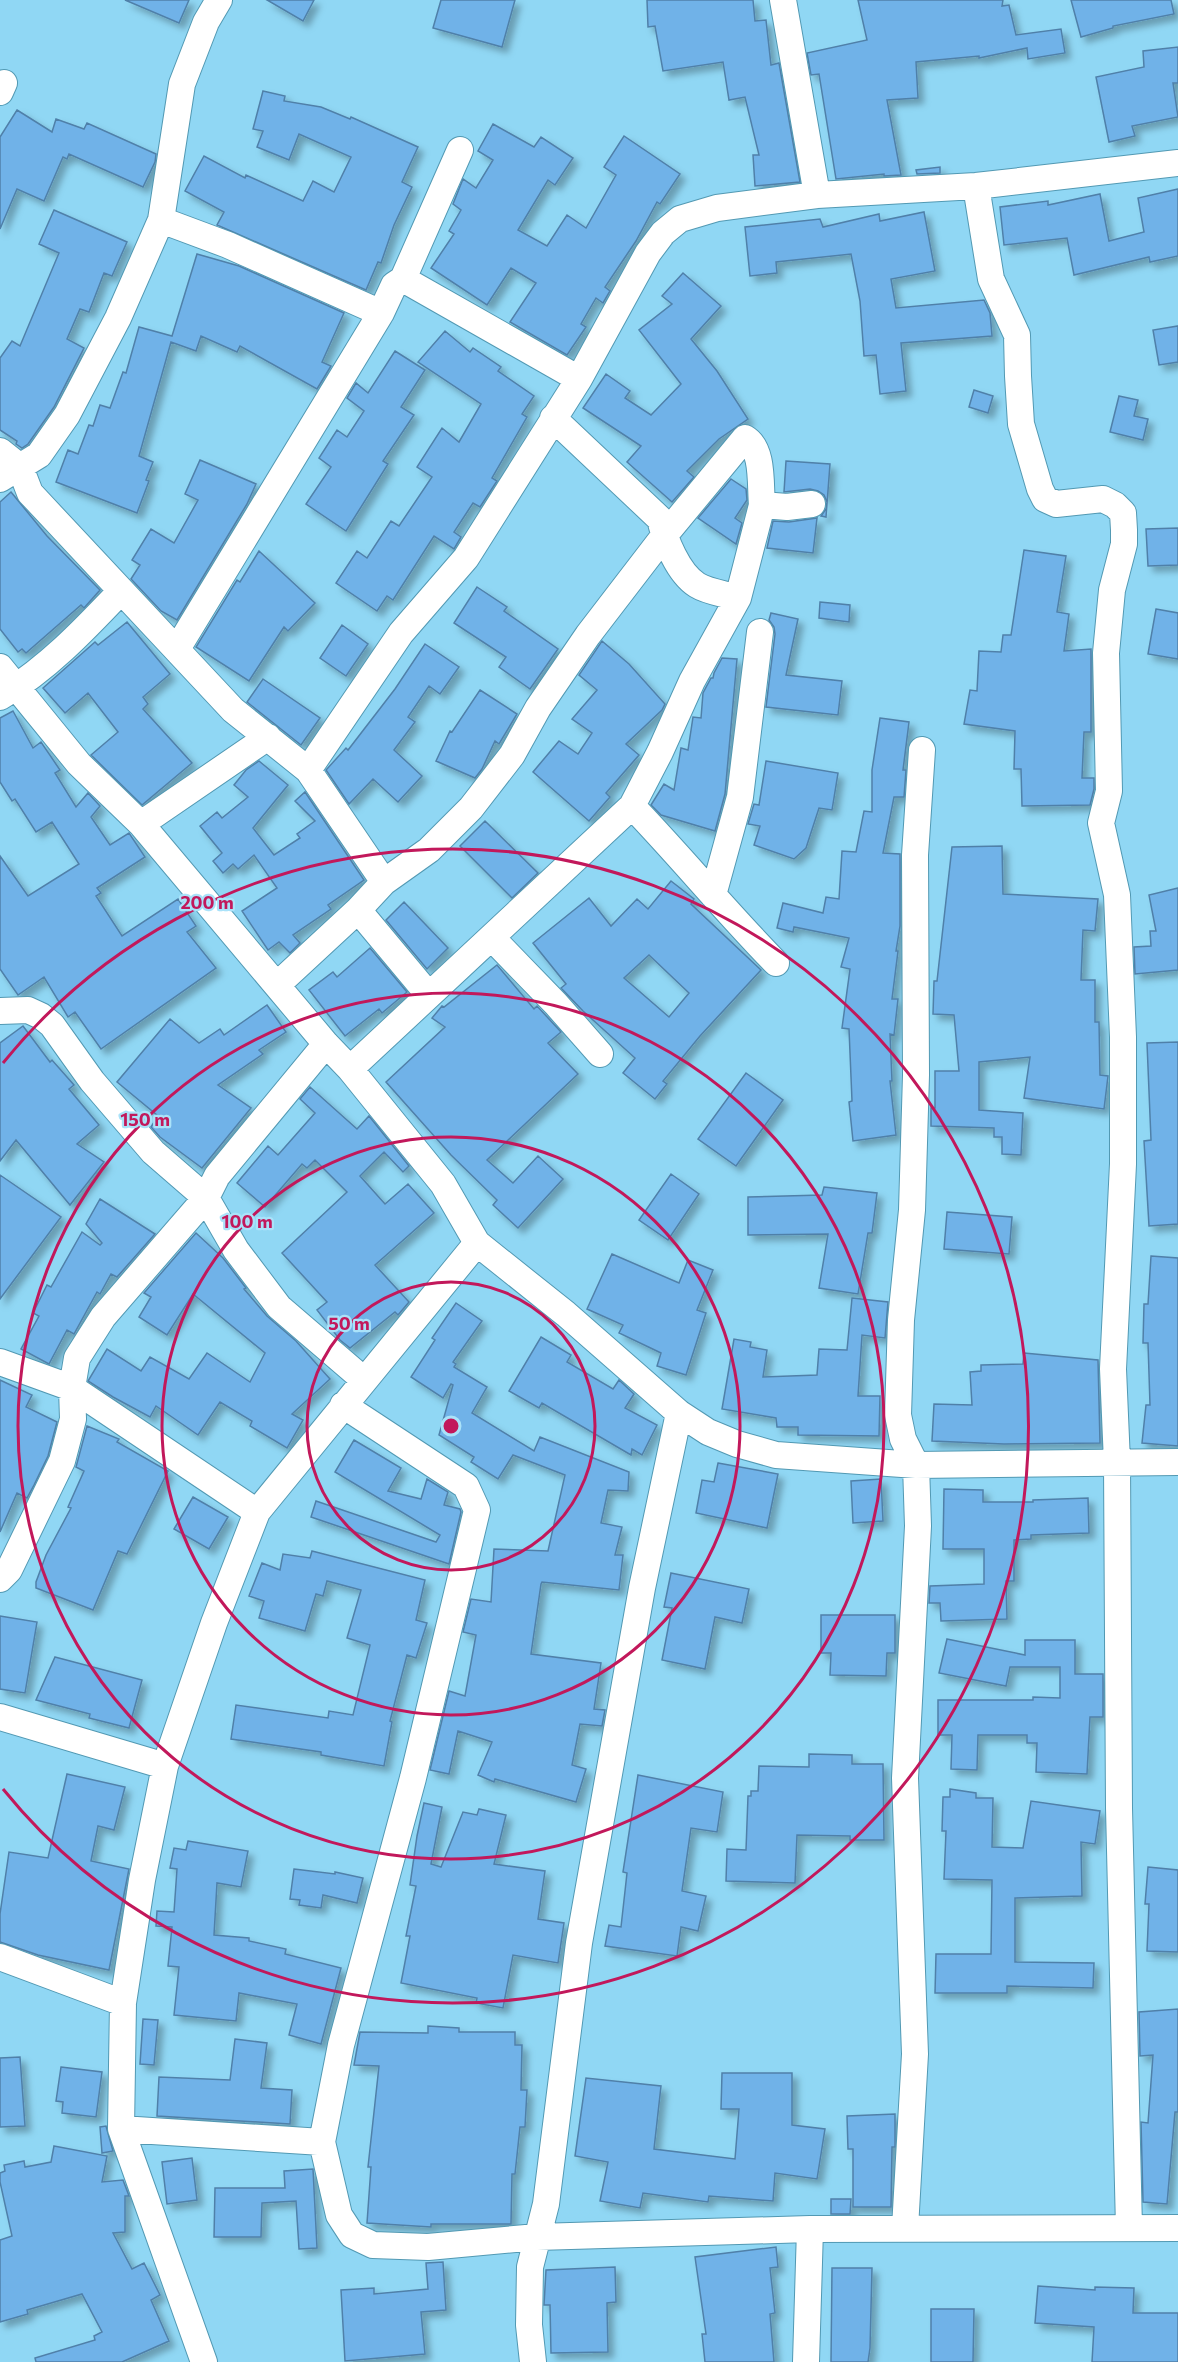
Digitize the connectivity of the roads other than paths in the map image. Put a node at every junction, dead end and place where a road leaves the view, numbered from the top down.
1 (219, 0) edge
2 (783, 0) edge
3 (460, 150) dead end
4 (1178, 163) edge
5 (976, 186) junction
6 (817, 195) junction
7 (162, 220) junction
8 (404, 279) junction
9 (381, 313) junction
10 (579, 379) junction
11 (553, 418) junction
12 (0, 451) edge
13 (10, 473) edge
14 (812, 504) dead end
15 (762, 505) junction
16 (664, 536) junction
17 (120, 592) junction
18 (738, 598) junction
19 (760, 632) dead end
20 (177, 650) junction
21 (0, 667) edge
22 (9, 692) edge
23 (268, 736) junction
24 (922, 750) dead end
25 (308, 770) junction
26 (632, 806) junction
27 (141, 824) junction
28 (384, 882) junction
29 (713, 896) junction
30 (358, 910) junction
31 (492, 938) junction
32 (776, 963) dead end
33 (277, 985) junction
34 (428, 993) junction
35 (0, 1011) edge
36 (326, 1044) junction
37 (600, 1054) dead end
38 (350, 1069) junction
39 (206, 1198) junction
40 (477, 1243) junction
41 (0, 1362) edge
42 (364, 1380) junction
43 (72, 1388) junction
44 (343, 1405) junction
45 (679, 1413) junction
46 (1118, 1462) junction
47 (1178, 1462) edge
48 (916, 1465) junction
49 (257, 1512) junction
50 (0, 1579) edge
51 (0, 1717) edge
52 (165, 1766) junction
53 (0, 1957) edge
54 (123, 2003) junction
55 (121, 2129) junction
56 (322, 2142) junction
57 (905, 2228) junction
58 (1129, 2228) junction
59 (1178, 2228) edge
60 (810, 2229) junction
61 (537, 2237) junction
62 (204, 2362) edge
63 (533, 2362) edge
64 (806, 2362) edge

1 - 7 street
2 - 6 street
3 - 8 street
4 - 5 street
5 - 6 street
5 - 46 street
6 - 10 street
7 - 9 street
7 - 13 street
8 - 9 street
8 - 10 street
9 - 20 street
10 - 11 street
11 - 16 street
11 - 25 street
12 - 13 street
13 - 17 street
14 - 15 street
15 - 16 street
15 - 18 street
16 - 18 street
16 - 28 street
17 - 20 street
17 - 22 street
18 - 26 street
19 - 29 street
20 - 23 street
21 - 22 street
22 - 27 street
23 - 25 street
23 - 27 street
24 - 48 street
25 - 28 street
26 - 29 street
26 - 31 street
27 - 33 street
28 - 30 street
29 - 32 street
30 - 33 street
30 - 34 street
31 - 34 street
31 - 37 street
33 - 36 street
34 - 38 street
35 - 39 street
36 - 38 street
36 - 39 street
38 - 40 street
39 - 42 street
39 - 43 street
40 - 42 street
40 - 45 street
41 - 43 street
42 - 44 street
43 - 49 street
43 - 50 street
44 - 49 street
44 - 56 street
45 - 48 street
45 - 61 street
46 - 47 street
46 - 48 street
46 - 58 street
48 - 57 street
49 - 52 street
51 - 52 street
52 - 54 street
53 - 54 street
54 - 55 street
55 - 56 street
55 - 62 street
56 - 61 street
57 - 58 street
57 - 60 street
58 - 59 street
60 - 61 street
60 - 64 street
61 - 63 street

